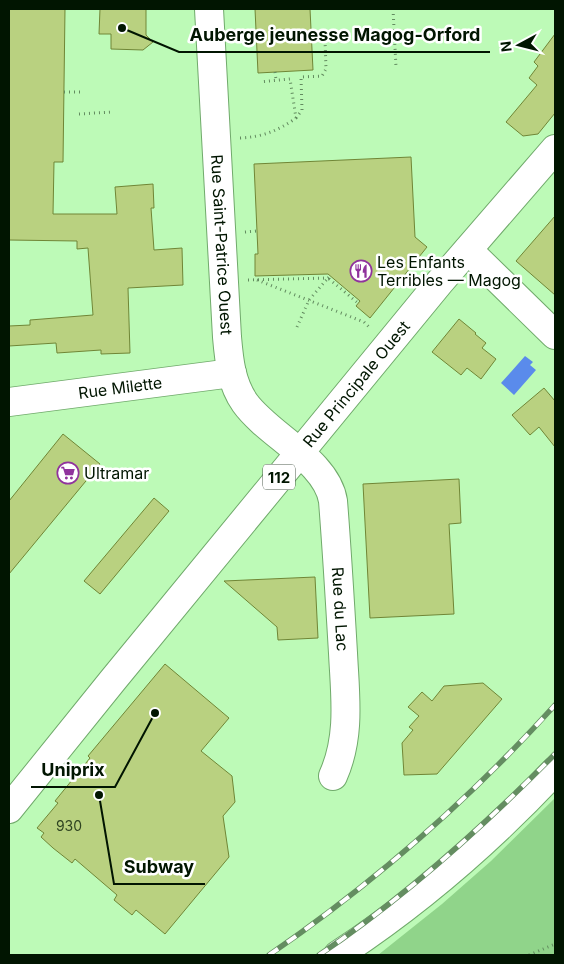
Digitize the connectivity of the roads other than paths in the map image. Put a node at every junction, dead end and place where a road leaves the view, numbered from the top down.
1 (209, 9) edge
2 (555, 149) edge
3 (468, 250) junction
4 (555, 335) edge
5 (232, 373) junction
6 (9, 402) edge
7 (299, 453) junction
8 (555, 771) edge
9 (333, 776) dead end
10 (9, 809) edge
11 (338, 955) edge

1 - 5 street, Rue Saint-Patrice Ouest
2 - 3 street, Rue Principale Ouest / 112
3 - 4 street
3 - 7 street, Rue Principale Ouest / 112
5 - 6 street, Rue Milette
5 - 7 street, Rue Saint-Patrice Ouest
7 - 9 street, Rue du Lac
7 - 10 street, Rue Principale Ouest / 112
8 - 11 street

